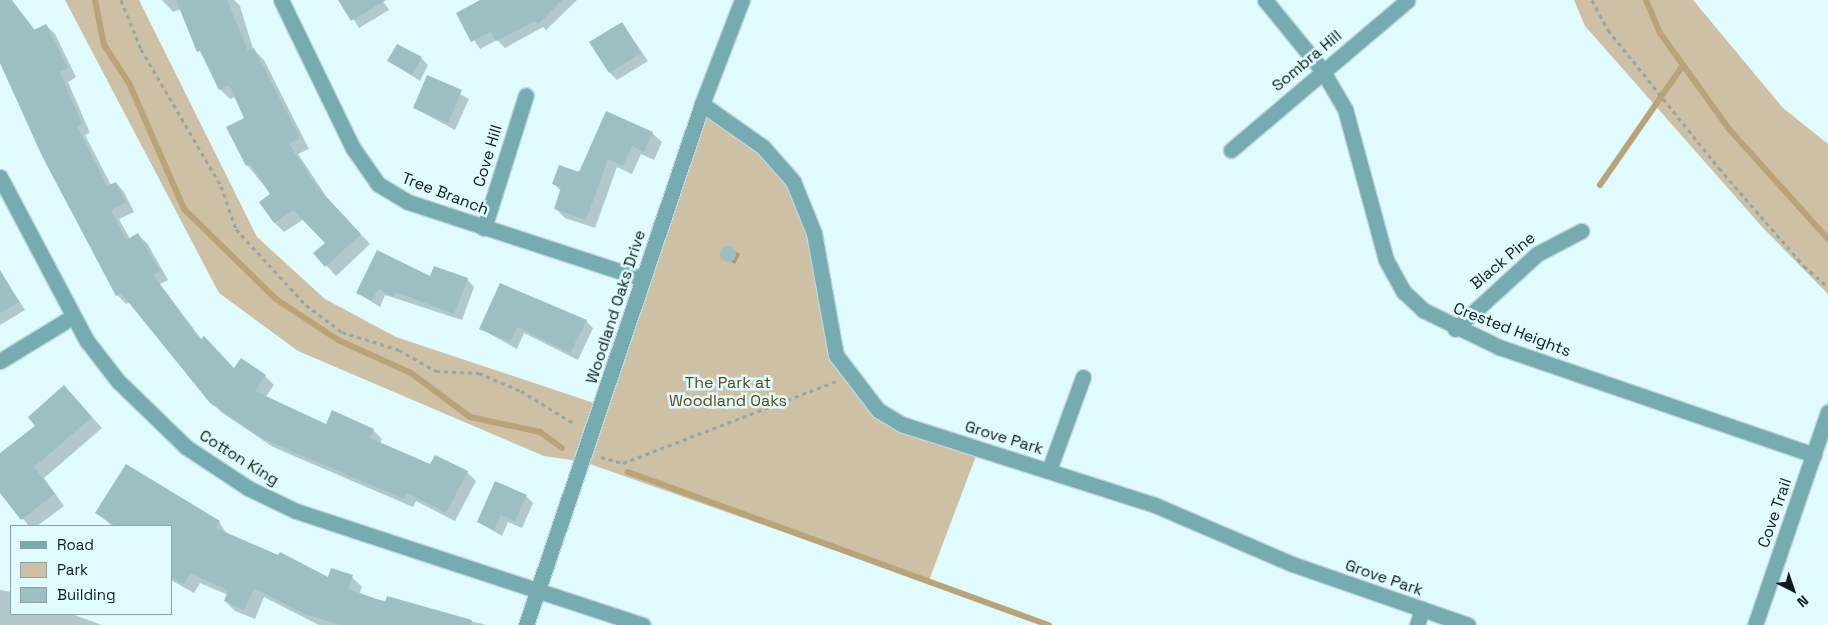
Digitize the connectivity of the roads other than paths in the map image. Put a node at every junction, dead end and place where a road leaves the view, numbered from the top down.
1 (281, 0) edge
2 (742, 0) edge
3 (1265, 0) edge
4 (1407, 1) dead end
5 (1322, 70) junction
6 (526, 95) dead end
7 (702, 104) junction
8 (1232, 150) dead end
9 (0, 177) edge
10 (484, 228) junction
11 (1581, 231) dead end
12 (643, 280) junction
13 (72, 318) junction
14 (1454, 329) junction
15 (0, 361) edge
16 (1084, 376) dead end
17 (1828, 412) edge
18 (1814, 455) junction
19 (1049, 470) junction
20 (538, 590) junction
21 (1422, 610) junction
22 (526, 625) edge
23 (643, 625) edge
24 (1417, 625) edge
25 (1468, 625) edge
26 (1755, 625) edge

1 - 10 street, Tree Branch
2 - 7 street, Woodland Oaks Drive
3 - 5 street, Crested Heights
4 - 5 street, Sombra Hill
5 - 8 street, Sombra Hill
5 - 14 street, Crested Heights
6 - 10 street, Cove Hill
7 - 12 street, Woodland Oaks Drive
7 - 19 street, Grove Park
9 - 13 street, Cotton King
10 - 12 street, Tree Branch
11 - 14 street, Black Pine
12 - 20 street, Woodland Oaks Drive
13 - 15 street
13 - 20 street, Cotton King
14 - 18 street, Crested Heights
16 - 19 street
17 - 18 street, Cove Trail
18 - 26 street, Cove Trail
19 - 21 street, Grove Park
20 - 22 street, Woodland Oaks Drive
20 - 23 street, Cotton King
21 - 24 street
21 - 25 street, Grove Park

